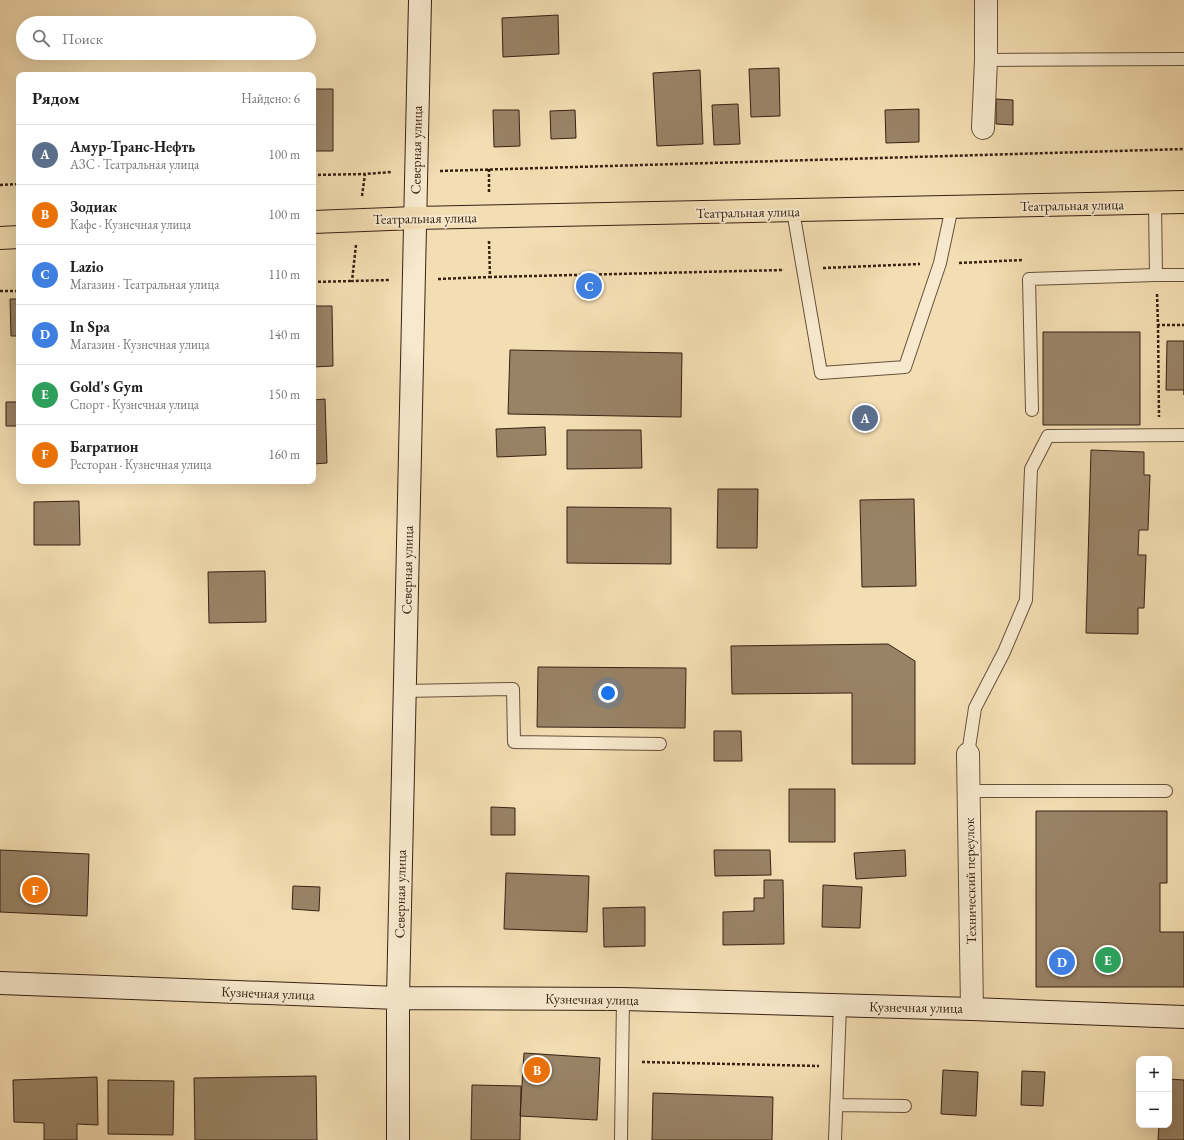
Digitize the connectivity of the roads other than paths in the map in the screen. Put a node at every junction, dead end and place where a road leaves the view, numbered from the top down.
1 (420, 0) edge
2 (986, 0) edge
3 (1184, 59) edge
4 (986, 60) junction
5 (983, 128) dead end
6 (1184, 202) edge
7 (1155, 204) junction
8 (952, 207) junction
9 (793, 211) junction
10 (415, 218) junction
11 (316, 222) edge
12 (16, 237) edge
13 (0, 238) edge
14 (1156, 275) junction
15 (1184, 275) edge
16 (1032, 410) dead end
17 (1184, 435) edge
18 (404, 691) junction
19 (660, 744) dead end
20 (968, 754) joint
21 (968, 791) junction
22 (1166, 791) dead end
23 (0, 983) edge
24 (398, 998) junction
25 (623, 999) junction
26 (840, 1005) junction
27 (972, 1009) junction
28 (1184, 1017) edge
29 (836, 1105) junction
30 (905, 1106) dead end
31 (398, 1140) edge
32 (621, 1140) edge
33 (835, 1140) edge

1 - 10 street, Северная улица
2 - 4 street
3 - 4 lane
4 - 5 street
6 - 7 main road, Театральная улица
7 - 8 main road, Театральная улица
7 - 14 lane
8 - 9 main road, Театральная улица
8 - 9 lane
9 - 10 main road, Театральная улица
10 - 11 main road, Театральная улица
10 - 18 street, Северная улица
12 - 13 main road
14 - 15 lane
14 - 16 lane
17 - 20 lane
18 - 19 lane
18 - 24 street, Северная улица
20 - 21 street, Технический переулок
21 - 22 lane
21 - 27 street, Технический переулок
23 - 24 street, Кузнечная улица
24 - 25 street, Кузнечная улица
24 - 31 street, Северная улица
25 - 26 street, Кузнечная улица
25 - 32 lane
26 - 27 street, Кузнечная улица
26 - 29 lane
27 - 28 street, Кузнечная улица
29 - 30 lane
29 - 33 lane

